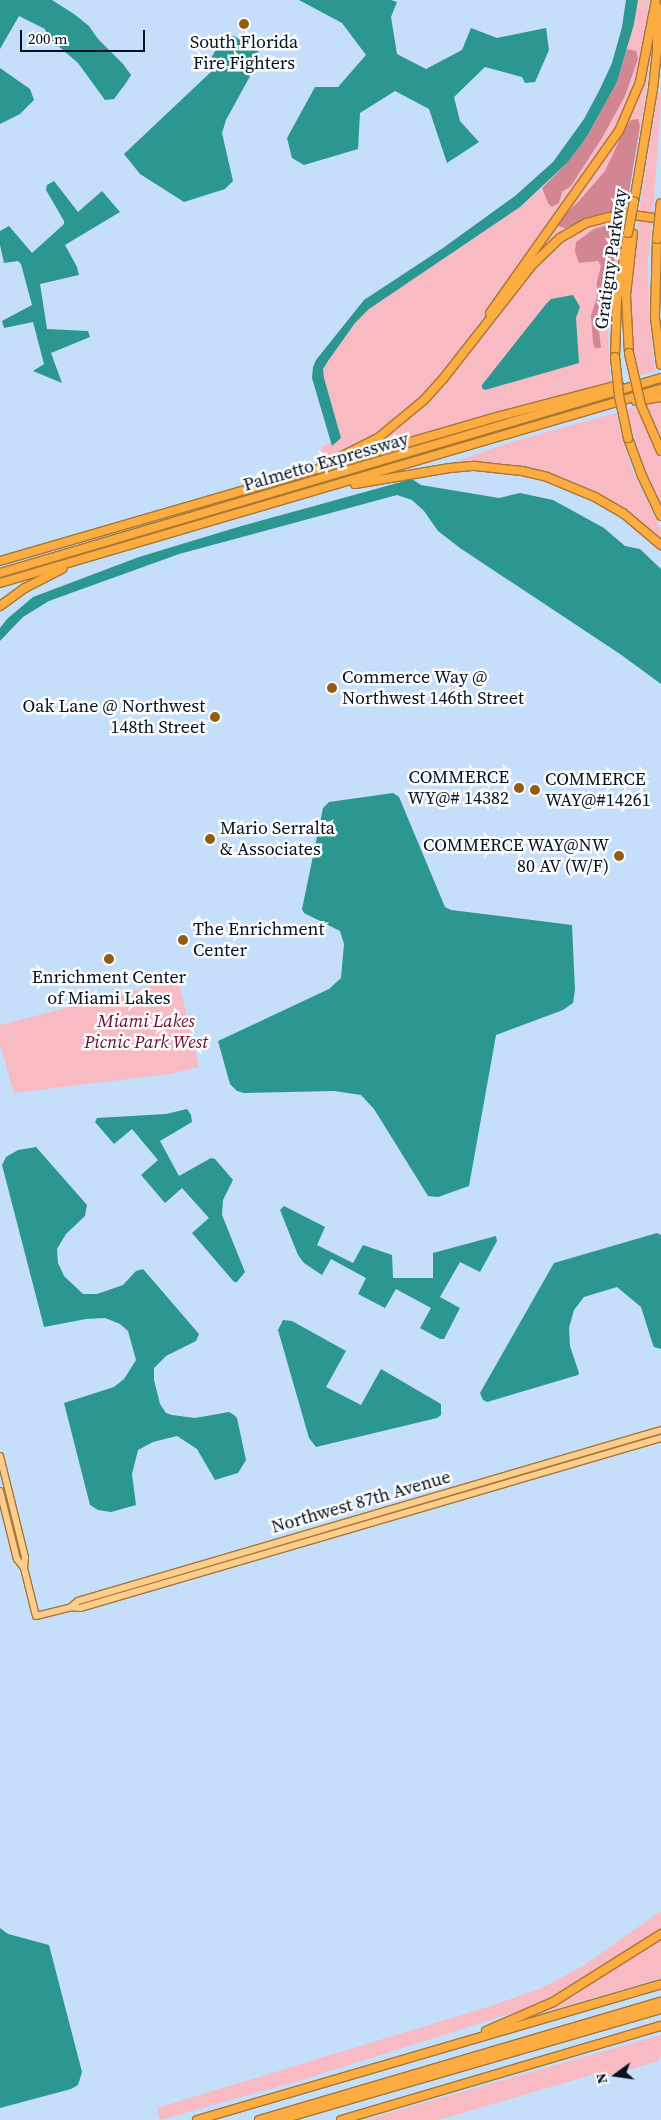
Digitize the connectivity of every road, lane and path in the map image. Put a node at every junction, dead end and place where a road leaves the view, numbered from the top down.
1 (657, 0) edge
2 (661, 198) edge
3 (661, 203) edge
4 (661, 209) edge
5 (661, 219) edge
6 (630, 233) junction
7 (461, 355) junction
8 (661, 365) edge
9 (661, 378) edge
10 (648, 382) junction
11 (661, 389) edge
12 (661, 394) edge
13 (661, 397) edge
14 (634, 401) junction
15 (661, 450) edge
16 (300, 474) junction
17 (355, 484) junction
18 (661, 516) edge
19 (661, 545) edge
20 (0, 561) edge
21 (62, 569) junction
22 (0, 573) edge
23 (0, 583) edge
24 (0, 587) edge
25 (0, 606) edge
26 (661, 1430) edge
27 (661, 1438) edge
28 (0, 1456) edge
29 (0, 1491) edge
30 (24, 1568) junction
31 (71, 1607) junction
32 (661, 1934) edge
33 (661, 1984) edge
34 (661, 2002) edge
35 (661, 2009) edge
36 (661, 2026) edge
37 (450, 2046) junction
38 (197, 2120) edge
39 (259, 2120) edge
40 (279, 2120) edge
41 (341, 2120) edge

1 - 6 highway, Gratigny Parkway, bridge
1 - 7 highway
2 - 3 highway
3 - 4 highway, bridge
3 - 8 highway, bridge
5 - 7 highway
6 - 15 highway, bridge
6 - 18 highway, Gratigny Parkway, bridge
7 - 16 highway
9 - 10 highway, Palmetto Expressway
10 - 16 highway
10 - 22 highway, Palmetto Expressway
11 - 23 highway
12 - 14 highway, Palmetto Expressway
13 - 14 highway
14 - 17 highway, Palmetto Expressway
16 - 20 highway
17 - 19 highway
17 - 21 highway, Palmetto Expressway
21 - 24 highway, Palmetto Expressway
21 - 25 highway
26 - 31 main road, Northwest 87th Avenue
27 - 31 main road, Northwest 87th Avenue
28 - 30 main road
29 - 30 main road
30 - 31 main road, Northwest 87th Avenue
32 - 37 highway
33 - 37 highway
34 - 39 highway
35 - 40 highway
36 - 41 highway
37 - 38 highway

